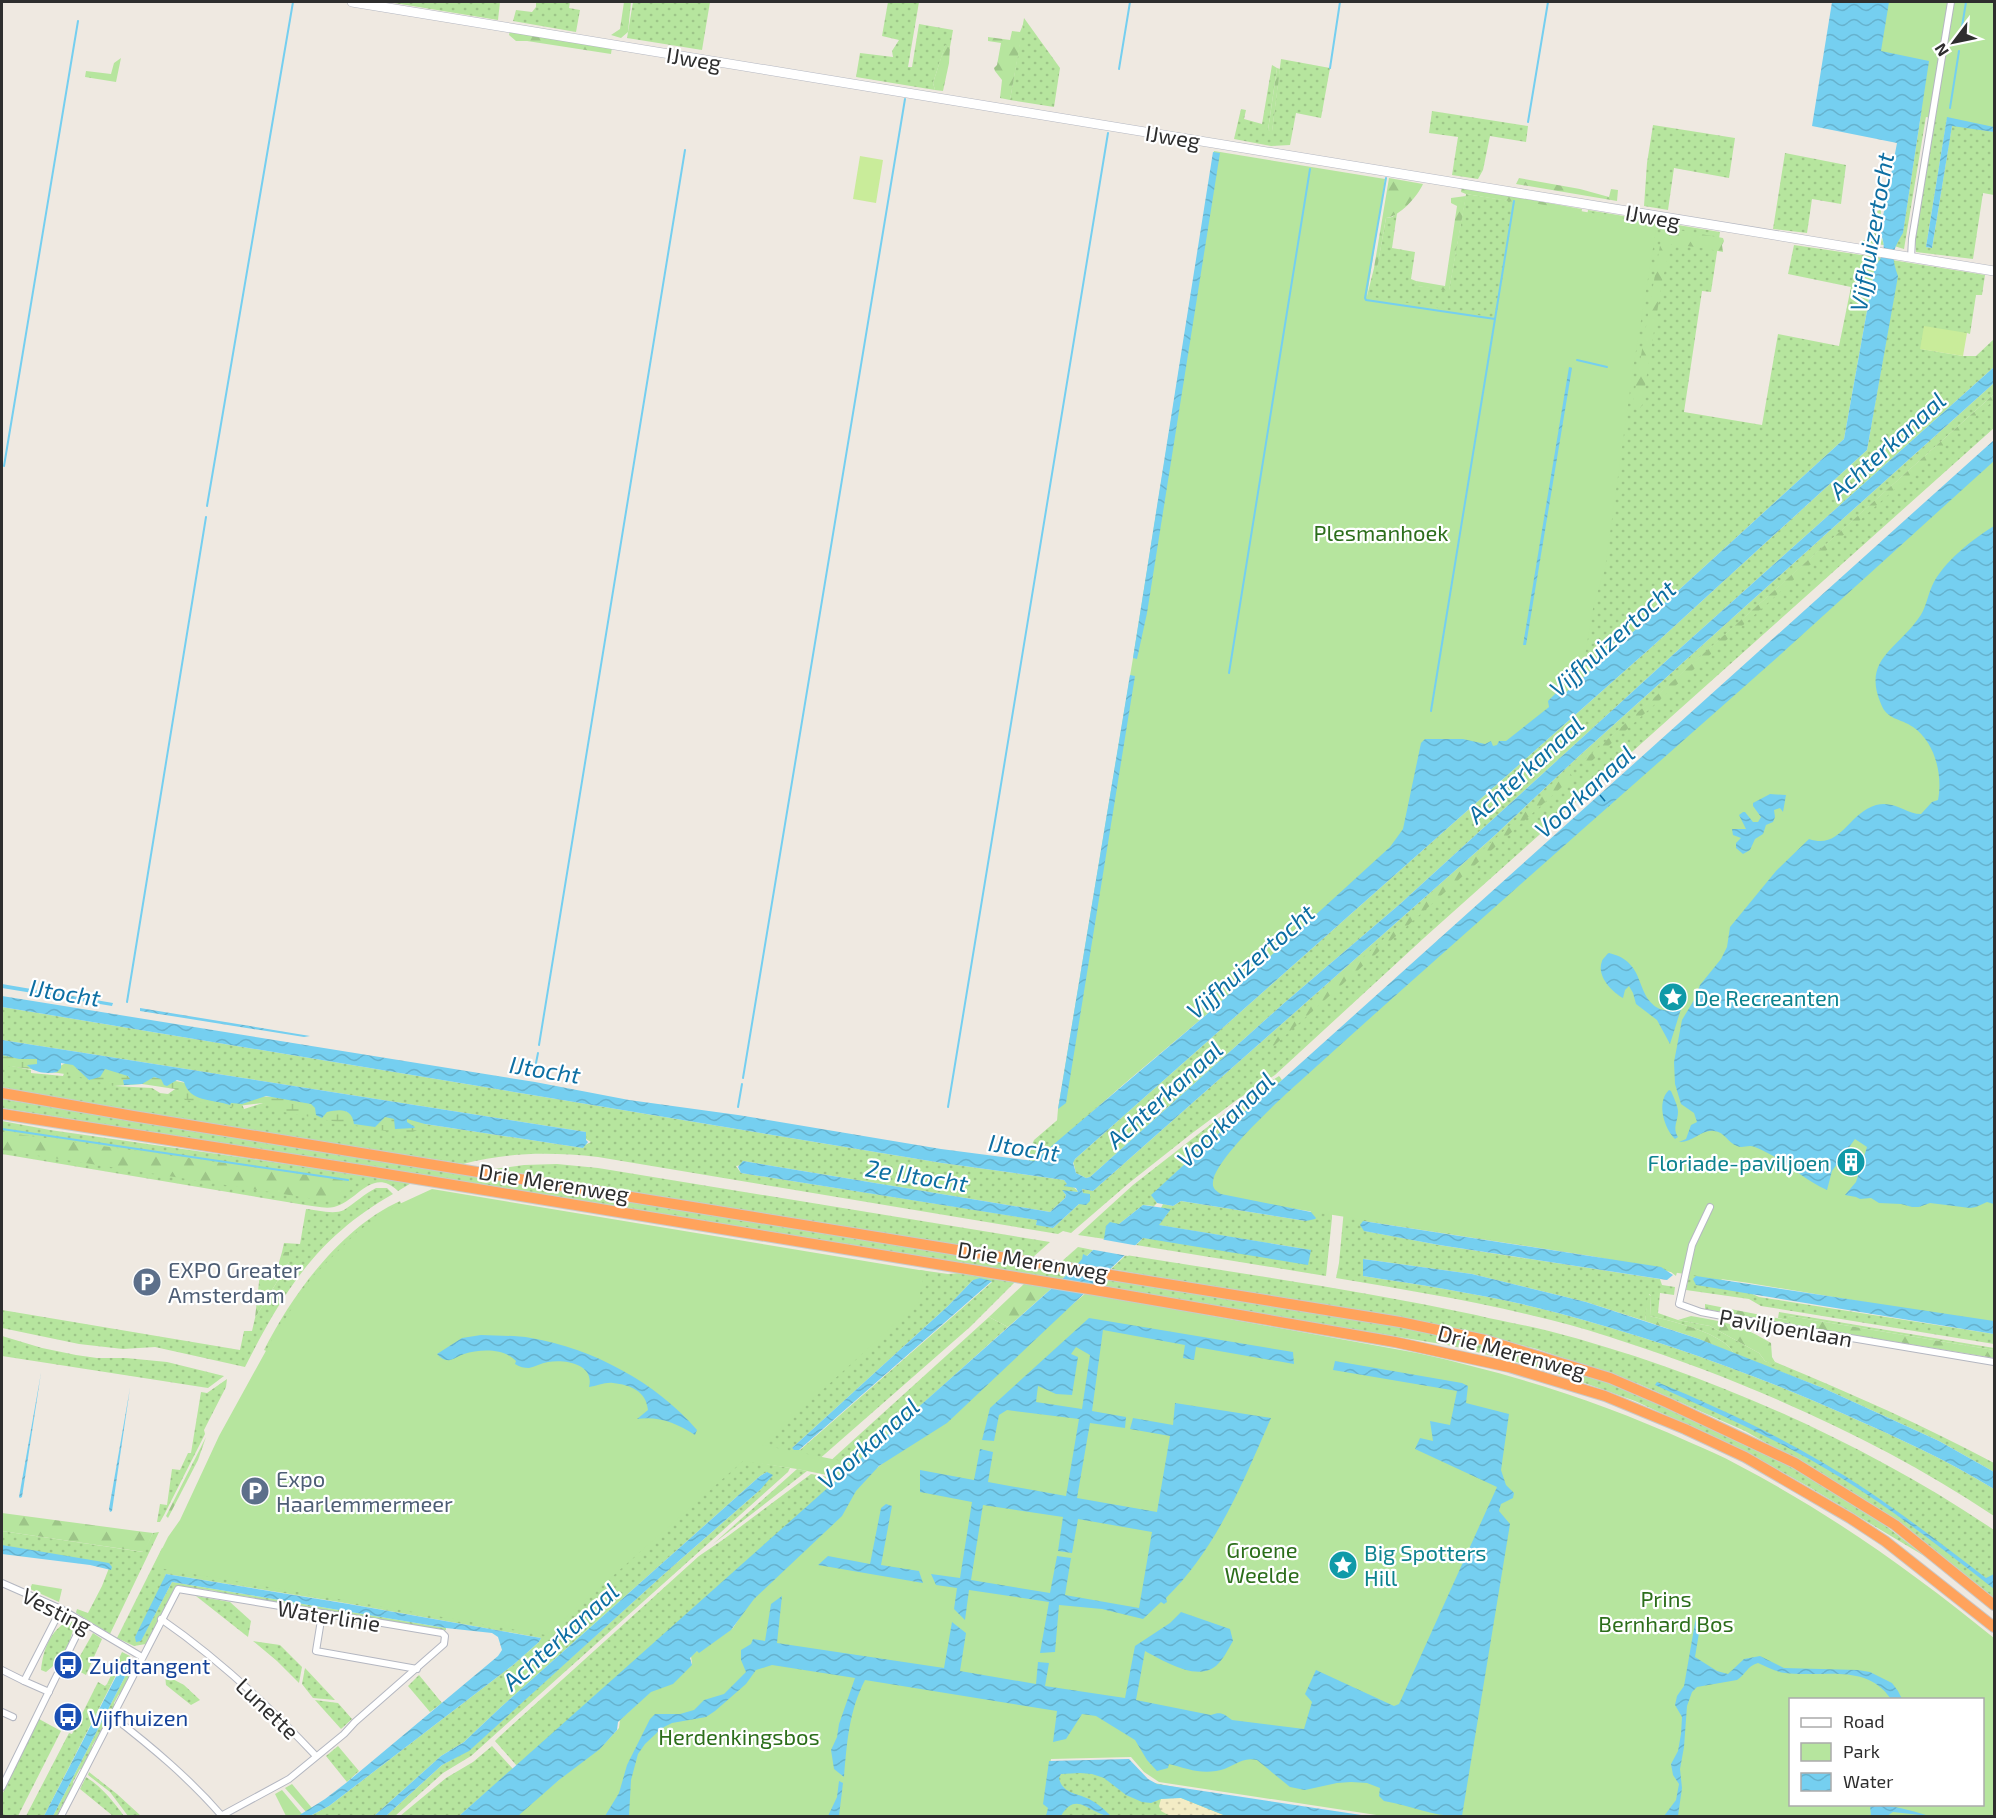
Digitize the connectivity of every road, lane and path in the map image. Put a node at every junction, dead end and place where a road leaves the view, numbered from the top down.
1 (352, 2) edge
2 (1951, 2) edge
3 (1911, 258) junction
4 (1995, 272) edge
5 (2, 1093) edge
6 (2, 1114) edge
7 (1710, 1207) dead end
8 (1995, 1362) edge
9 (2, 1583) edge
10 (1995, 1605) edge
11 (61, 1609) junction
12 (322, 1614) junction
13 (161, 1619) junction
14 (83, 1622) junction
15 (1995, 1627) edge
16 (142, 1656) junction
17 (417, 1669) junction
18 (2, 1670) edge
19 (24, 1681) junction
20 (49, 1692) junction
21 (2, 1712) edge
22 (112, 1716) junction
23 (13, 1717) dead end
24 (316, 1756) junction
25 (4, 1775) edge
26 (2, 1788) edge
27 (61, 1816) edge
28 (222, 1816) edge

1 - 3 street, IJweg
2 - 3 street
3 - 4 street, IJweg
5 - 10 highway, Drie Merenweg
6 - 15 highway, Drie Merenweg
7 - 8 street, Paviljoenlaan
9 - 11 street, Vesting
11 - 14 street, Vesting
11 - 19 street
12 - 13 street, Waterlinie
12 - 17 street
12 - 17 street, Waterlinie
13 - 16 street, Waterlinie
13 - 24 street, Lunette
14 - 16 street, Vesting
14 - 20 street
16 - 22 street, Waterlinie
17 - 24 street, Waterlinie
18 - 19 street
19 - 20 street
20 - 25 street
21 - 23 street
22 - 27 street, Waterlinie
22 - 28 street
24 - 28 street, Waterlinie
25 - 26 street

